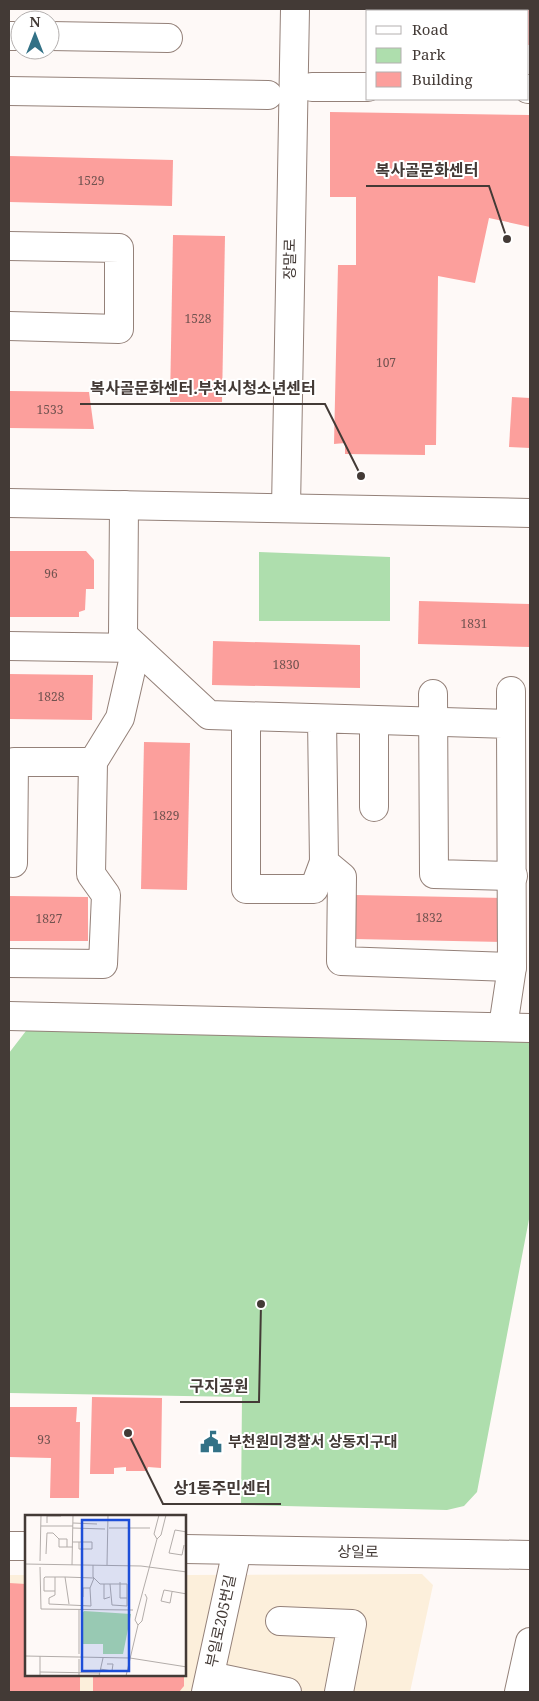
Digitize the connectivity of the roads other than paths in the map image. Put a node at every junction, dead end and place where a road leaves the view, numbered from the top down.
1 (295, 9) edge
2 (60, 36) edge
3 (168, 38) dead end
4 (312, 87) dead end
5 (366, 88) edge
6 (9, 91) edge
7 (268, 95) dead end
8 (9, 246) edge
9 (9, 326) edge
10 (9, 503) edge
11 (124, 505) junction
12 (286, 508) junction
13 (530, 513) edge
14 (9, 646) edge
15 (136, 648) junction
16 (511, 691) dead end
17 (433, 694) dead end
18 (246, 717) junction
19 (322, 719) junction
20 (374, 720) junction
21 (434, 722) junction
22 (511, 724) junction
23 (93, 762) junction
24 (374, 807) dead end
25 (324, 862) junction
26 (13, 864) dead end
27 (512, 876) junction
28 (9, 963) edge
29 (512, 967) junction
30 (9, 1016) edge
31 (502, 1027) junction
32 (530, 1028) edge
33 (9, 1546) edge
34 (25, 1546) edge
35 (186, 1549) edge
36 (237, 1550) junction
37 (530, 1555) edge
38 (280, 1621) dead end
39 (530, 1642) edge
40 (208, 1684) edge
41 (287, 1692) edge
42 (339, 1692) edge
43 (519, 1692) edge

1 - 12 street, 장말로
2 - 3 street
4 - 5 street
6 - 7 street
8 - 9 street
10 - 11 street
11 - 12 street
11 - 15 street
12 - 13 street
14 - 15 street
15 - 18 street
15 - 23 street
16 - 22 street
17 - 21 street
18 - 19 street
18 - 25 street
19 - 20 street
19 - 25 street
20 - 21 street
20 - 24 street
21 - 22 street
21 - 27 street
22 - 27 street
23 - 26 street
23 - 28 street
25 - 29 street
27 - 29 street
29 - 31 street
30 - 31 street
31 - 32 street
33 - 34 street
35 - 36 street, 상일로
36 - 37 street, 상일로
36 - 40 street, 부일로205번길
38 - 42 street
39 - 43 street
40 - 41 street

